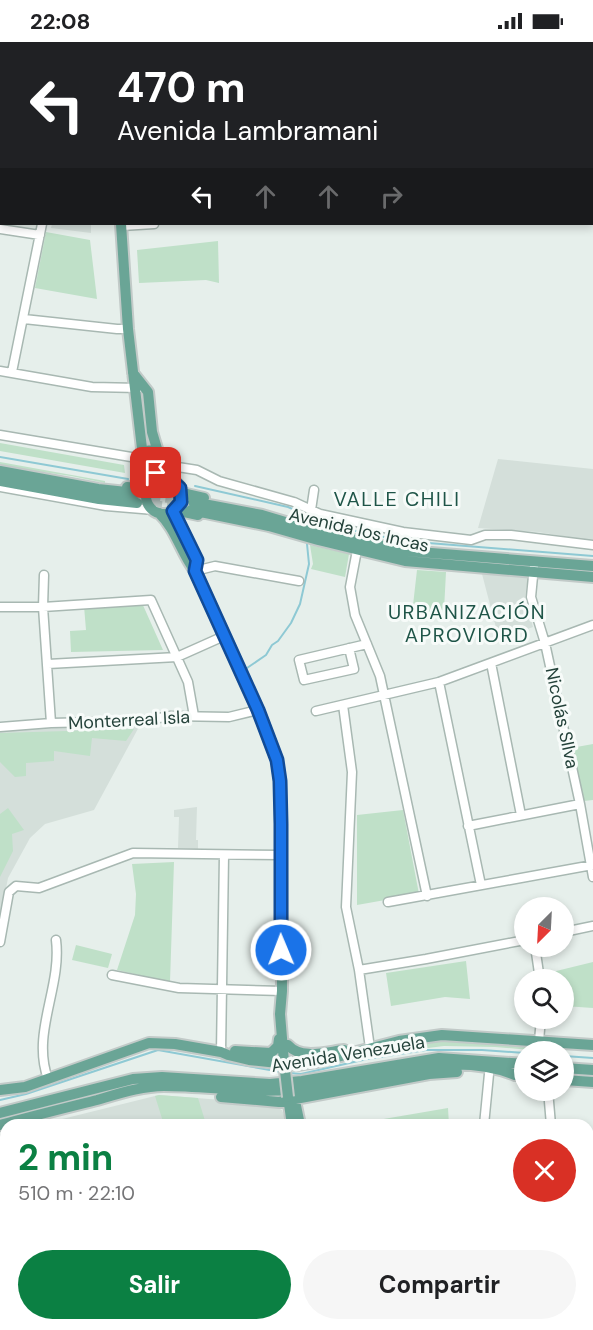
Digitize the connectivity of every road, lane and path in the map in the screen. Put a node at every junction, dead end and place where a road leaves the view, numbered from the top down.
1 (42, 225) edge
2 (121, 225) edge
3 (0, 229) edge
4 (40, 234) junction
5 (24, 319) junction
6 (128, 329) junction
7 (0, 371) edge
8 (12, 372) junction
9 (140, 388) junction
10 (0, 435) edge
11 (158, 452) junction
12 (143, 461) junction
13 (165, 464) junction
14 (0, 471) edge
15 (27, 476) junction
16 (169, 478) junction
17 (0, 481) edge
18 (0, 488) edge
19 (148, 488) junction
20 (314, 490) dead end
21 (182, 493) junction
22 (191, 508) junction
23 (174, 510) junction
24 (311, 510) junction
25 (157, 512) junction
26 (181, 523) junction
27 (318, 536) junction
28 (593, 545) edge
29 (358, 546) junction
30 (535, 566) junction
31 (593, 566) edge
32 (195, 571) junction
33 (44, 575) dead end
34 (593, 577) edge
35 (299, 581) dead end
36 (0, 607) edge
37 (43, 607) junction
38 (593, 625) edge
39 (224, 636) junction
40 (545, 643) junction
41 (367, 644) junction
42 (349, 648) junction
43 (177, 657) junction
44 (491, 663) junction
45 (48, 664) junction
46 (439, 682) junction
47 (383, 695) junction
48 (343, 705) junction
49 (258, 710) junction
50 (316, 711) dead end
51 (194, 716) junction
52 (51, 723) junction
53 (0, 727) edge
54 (580, 804) junction
55 (521, 815) junction
56 (468, 826) junction
57 (224, 855) junction
58 (281, 855) junction
59 (592, 866) edge
60 (593, 877) edge
61 (481, 885) junction
62 (427, 896) junction
63 (388, 902) dead end
64 (593, 926) edge
65 (574, 930) edge
66 (56, 940) dead end
67 (0, 942) edge
68 (514, 942) edge
69 (359, 970) junction
70 (112, 975) dead end
71 (223, 990) junction
72 (282, 991) junction
73 (280, 1014) junction
74 (540, 1029) edge
75 (538, 1041) joint
76 (574, 1044) edge
77 (288, 1045) junction
78 (593, 1045) edge
79 (364, 1050) junction
80 (221, 1052) junction
81 (286, 1061) junction
82 (514, 1063) edge
83 (574, 1069) edge
84 (593, 1070) edge
85 (489, 1074) junction
86 (514, 1074) edge
87 (514, 1076) edge
88 (48, 1079) junction
89 (574, 1081) edge
90 (593, 1082) edge
91 (149, 1088) junction
92 (0, 1090) edge
93 (291, 1098) junction
94 (549, 1101) edge
95 (0, 1113) edge
96 (23, 1119) edge
97 (292, 1119) edge
98 (298, 1119) edge
99 (484, 1119) edge
100 (550, 1119) edge

1 - 4 street
2 - 6 main road
3 - 4 street
4 - 5 street
5 - 6 street
5 - 8 street
6 - 9 main road
7 - 8 street
8 - 9 street
9 - 11 main road
9 - 12 main road
10 - 12 street
11 - 12 main road
11 - 13 main road
12 - 13 main road
12 - 19 main road
13 - 16 main road
13 - 24 street
14 - 15 main road
15 - 17 main road
15 - 19 main road
16 - 19 main road
16 - 21 main road
18 - 25 street
19 - 25 main road
20 - 24 street
21 - 23 main road
21 - 27 main road
22 - 23 main road, Avenida los Incas
22 - 26 main road
22 - 27 main road, Avenida los Incas
23 - 25 main road
23 - 26 main road
24 - 28 street
25 - 32 main road
26 - 32 main road
27 - 29 main road, Avenida los Incas
29 - 30 main road, Avenida los Incas
29 - 41 street
30 - 31 main road, Avenida los Incas
30 - 34 main road, Avenida los Incas
30 - 40 street, Nicolás SIlva
32 - 35 street
32 - 39 main road
33 - 37 street
36 - 37 street
37 - 43 street
37 - 45 street
38 - 40 street
39 - 43 street
39 - 49 main road
40 - 44 street
40 - 54 street, Nicolás SIlva
41 - 42 street
41 - 47 street
42 - 42 street
43 - 45 street
43 - 51 street
44 - 46 street
44 - 55 street
45 - 52 street
46 - 47 street
46 - 56 street
47 - 48 street
47 - 62 street
48 - 50 street
48 - 69 street
49 - 51 street, Monterreal Isla
49 - 58 main road
51 - 52 street, Monterreal Isla
52 - 53 street, Monterreal Isla
54 - 55 street
54 - 59 street, Nicolás SIlva
55 - 56 street
56 - 61 street
57 - 58 street
57 - 67 street
57 - 71 street
58 - 72 main road
59 - 60 street, Nicolás SIlva
59 - 61 street
61 - 62 street
62 - 63 street
64 - 65 street
66 - 88 street
68 - 69 street
69 - 79 street
70 - 71 street
71 - 72 street
71 - 80 street
72 - 73 main road
72 - 77 main road
73 - 80 main road
73 - 81 main road
74 - 75 street
75 - 79 main road
76 - 78 main road
77 - 79 main road
77 - 81 main road
79 - 80 main road
80 - 88 main road
81 - 93 main road
82 - 95 main road, Avenida Venezuela
83 - 84 main road
85 - 87 main road, Avenida Venezuela
85 - 93 main road, Avenida Venezuela
85 - 99 street
86 - 91 main road, Avenida Venezuela
88 - 92 main road
89 - 90 main road
91 - 93 main road, Avenida Venezuela
91 - 96 main road, Avenida Venezuela
93 - 97 main road
93 - 98 main road
94 - 100 street

